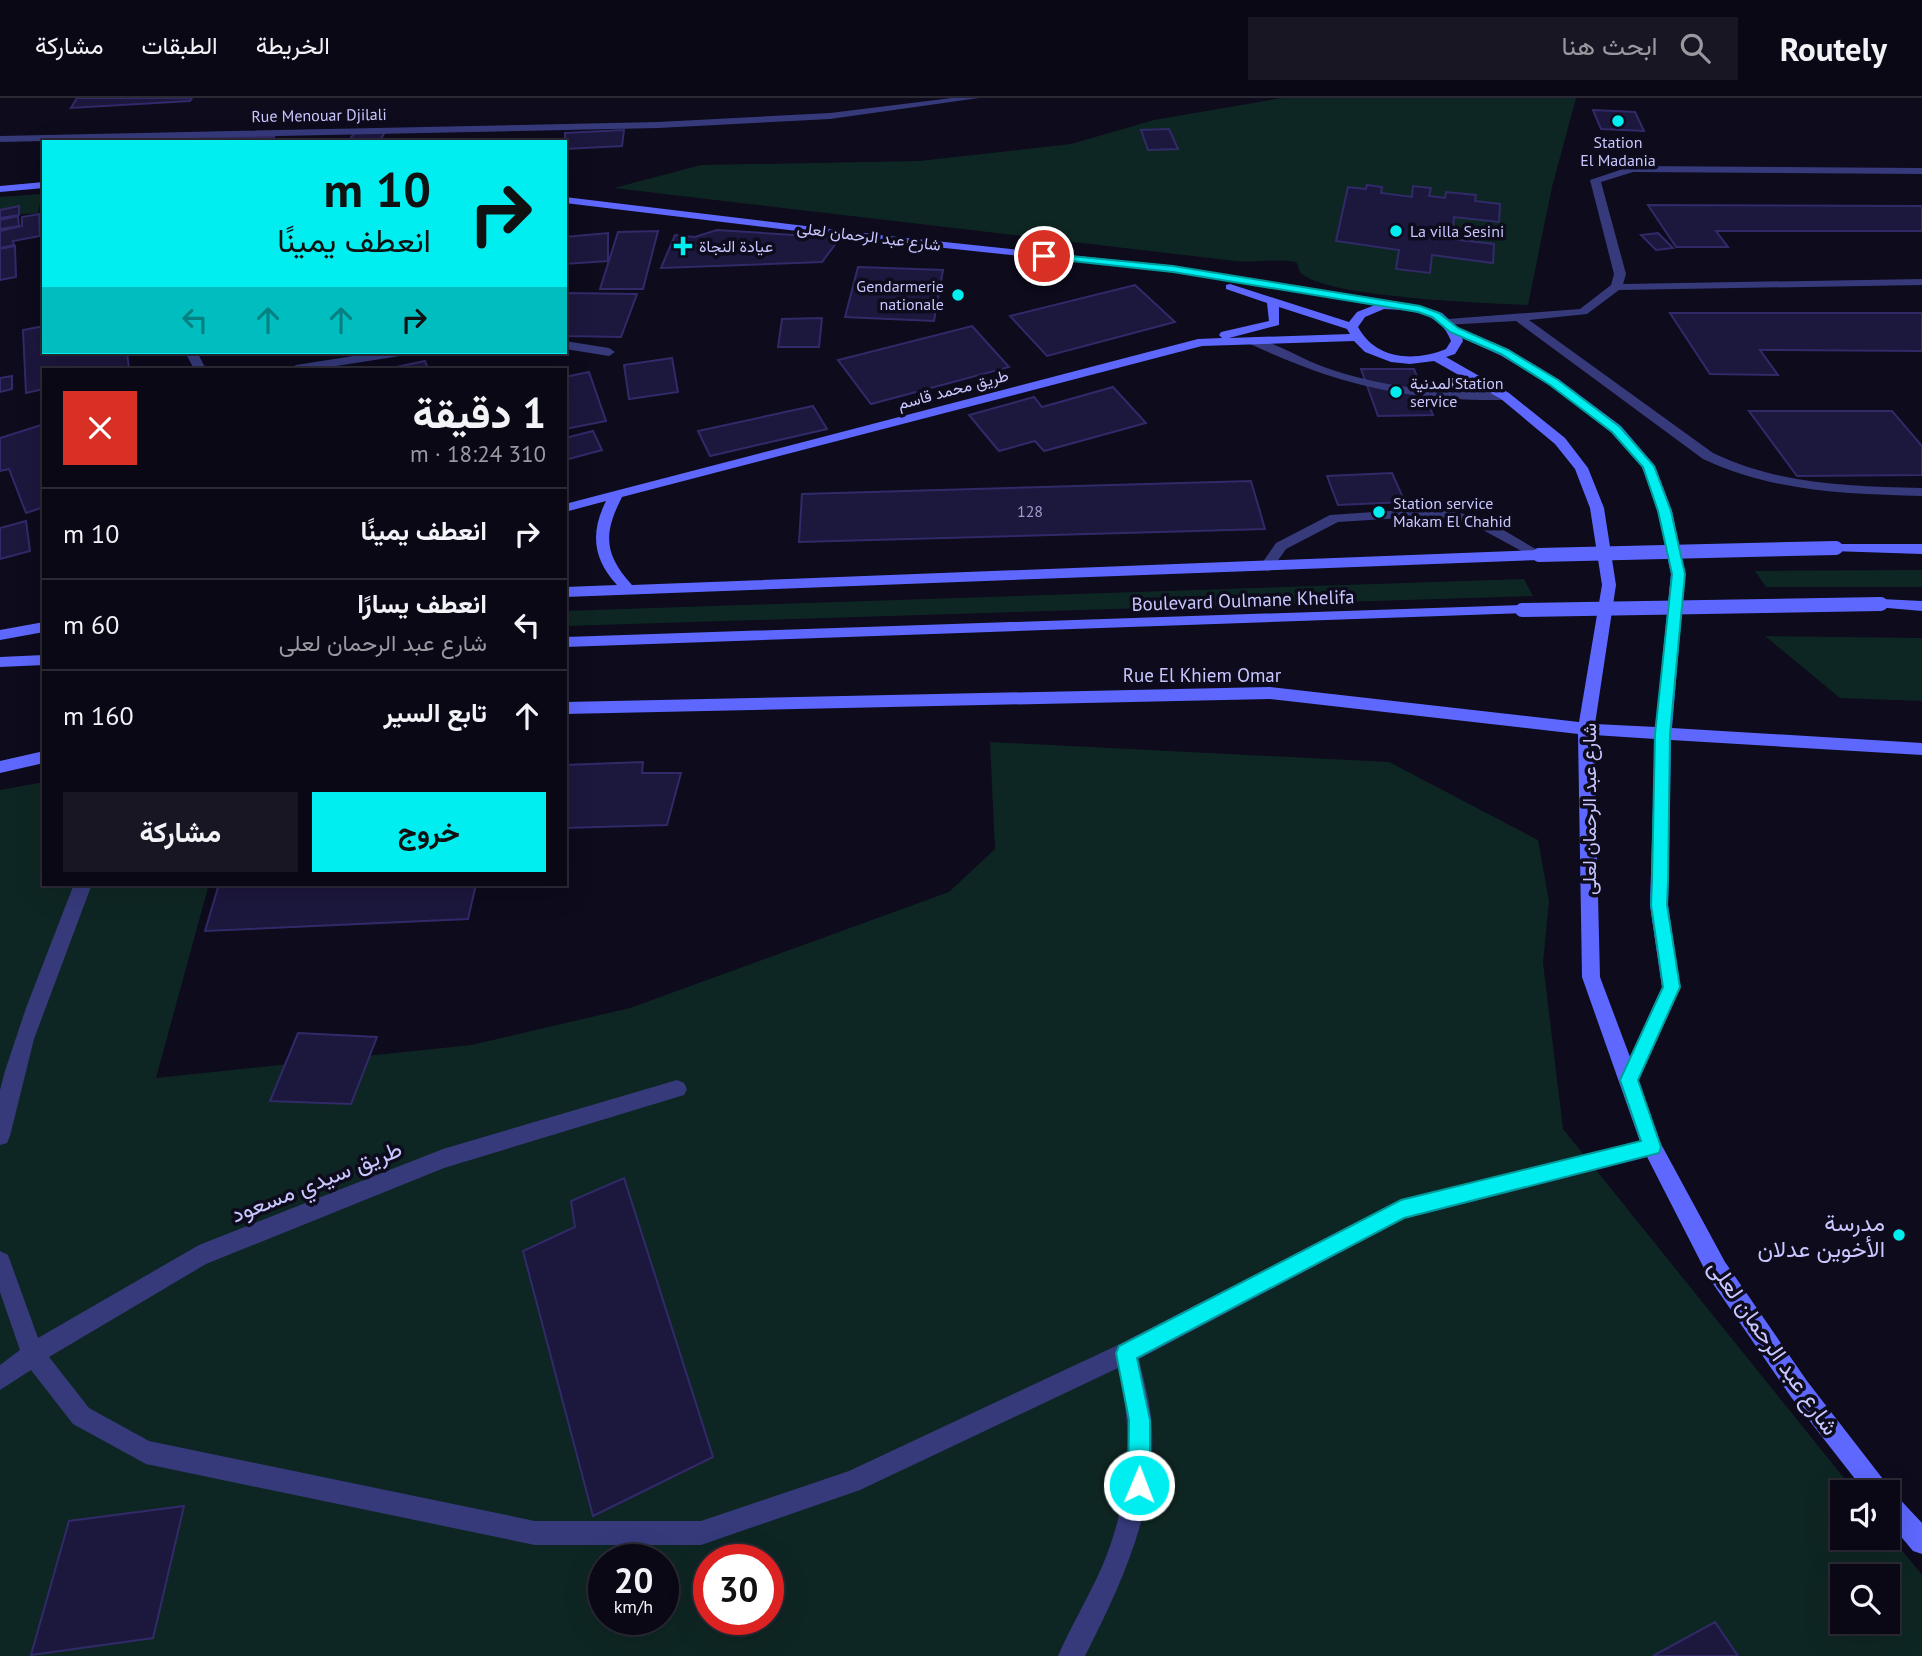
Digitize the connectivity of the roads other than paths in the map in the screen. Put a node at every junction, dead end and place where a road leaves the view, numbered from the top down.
1 (974, 98) edge
2 (0, 139) edge
3 (1922, 171) edge
4 (42, 183) edge
5 (0, 186) edge
6 (567, 200) edge
7 (1173, 269) junction
8 (1919, 285) edge
9 (1616, 287) junction
10 (1272, 301) junction
11 (1404, 306) junction
12 (1520, 319) junction
13 (1451, 326) junction
14 (1353, 332) junction
15 (1254, 341) junction
16 (1202, 342) junction
17 (567, 345) edge
18 (609, 352) dead end
19 (388, 354) edge
20 (1438, 358) junction
21 (302, 368) edge
22 (1505, 396) junction
23 (1922, 492) edge
24 (616, 496) junction
25 (567, 508) edge
26 (1922, 549) edge
27 (1539, 555) junction
28 (1267, 566) junction
29 (628, 589) junction
30 (567, 593) edge
31 (1922, 606) edge
32 (42, 627) edge
33 (0, 635) edge
34 (567, 642) edge
35 (42, 660) edge
36 (0, 662) edge
37 (567, 709) edge
38 (1586, 729) junction
39 (1663, 734) junction
40 (1922, 749) edge
41 (42, 757) edge
42 (0, 767) edge
43 (82, 886) edge
44 (1629, 1080) junction
45 (677, 1089) dead end
46 (0, 1136) edge
47 (1652, 1147) junction
48 (0, 1262) edge
49 (1126, 1353) junction
50 (33, 1354) junction
51 (0, 1379) edge
52 (1871, 1480) edge
53 (1900, 1516) edge
54 (1922, 1542) edge
55 (1071, 1656) edge

1 - 2 street, Rue Menouar Djilali
3 - 9 street
4 - 5 main road
6 - 7 main road, شارع عبد الرحمان لعلى
7 - 10 main road, شارع عبد الرحمان لعلى
7 - 11 main road, شارع عبد الرحمان لعلى
8 - 9 street
9 - 12 street
10 - 14 main road, شارع عبد الرحمان لعلى
10 - 16 main road
11 - 13 main road, شارع عبد الرحمان لعلى
11 - 14 main road
12 - 13 street
12 - 23 street
13 - 20 main road
13 - 39 main road
14 - 15 main road, طريق محمد قاسم
14 - 20 main road, شارع عبد الرحمان لعلى
15 - 16 main road, طريق محمد قاسم
15 - 22 street
16 - 24 main road, طريق محمد قاسم
17 - 18 street
19 - 21 street
20 - 22 main road, شارع عبد الرحمان لعلى
22 - 38 main road, شارع عبد الرحمان لعلى
24 - 25 main road, طريق محمد قاسم
24 - 29 main road
26 - 27 main road, Boulevard Oulmane Khelifa, bridge
27 - 28 main road, Boulevard Oulmane Khelifa
27 - 28 street
28 - 29 main road, Boulevard Oulmane Khelifa
29 - 30 main road, Boulevard Oulmane Khelifa
31 - 34 main road, Boulevard Oulmane Khelifa, bridge
32 - 33 main road
35 - 36 main road
37 - 38 main road, Rue El Khiem Omar
38 - 39 main road, Rue El Khiem Omar
38 - 44 main road, شارع عبد الرحمان لعلى
39 - 40 main road, Rue El Khiem Omar
39 - 44 main road
41 - 42 main road
43 - 46 street
44 - 47 main road, شارع عبد الرحمان لعلى
45 - 50 street, طريق سيدي مسعود
47 - 49 street
47 - 52 main road, شارع عبد الرحمان لعلى
48 - 50 street
49 - 50 street
49 - 55 street
50 - 51 street, طريق سيدي مسعود
53 - 54 main road

